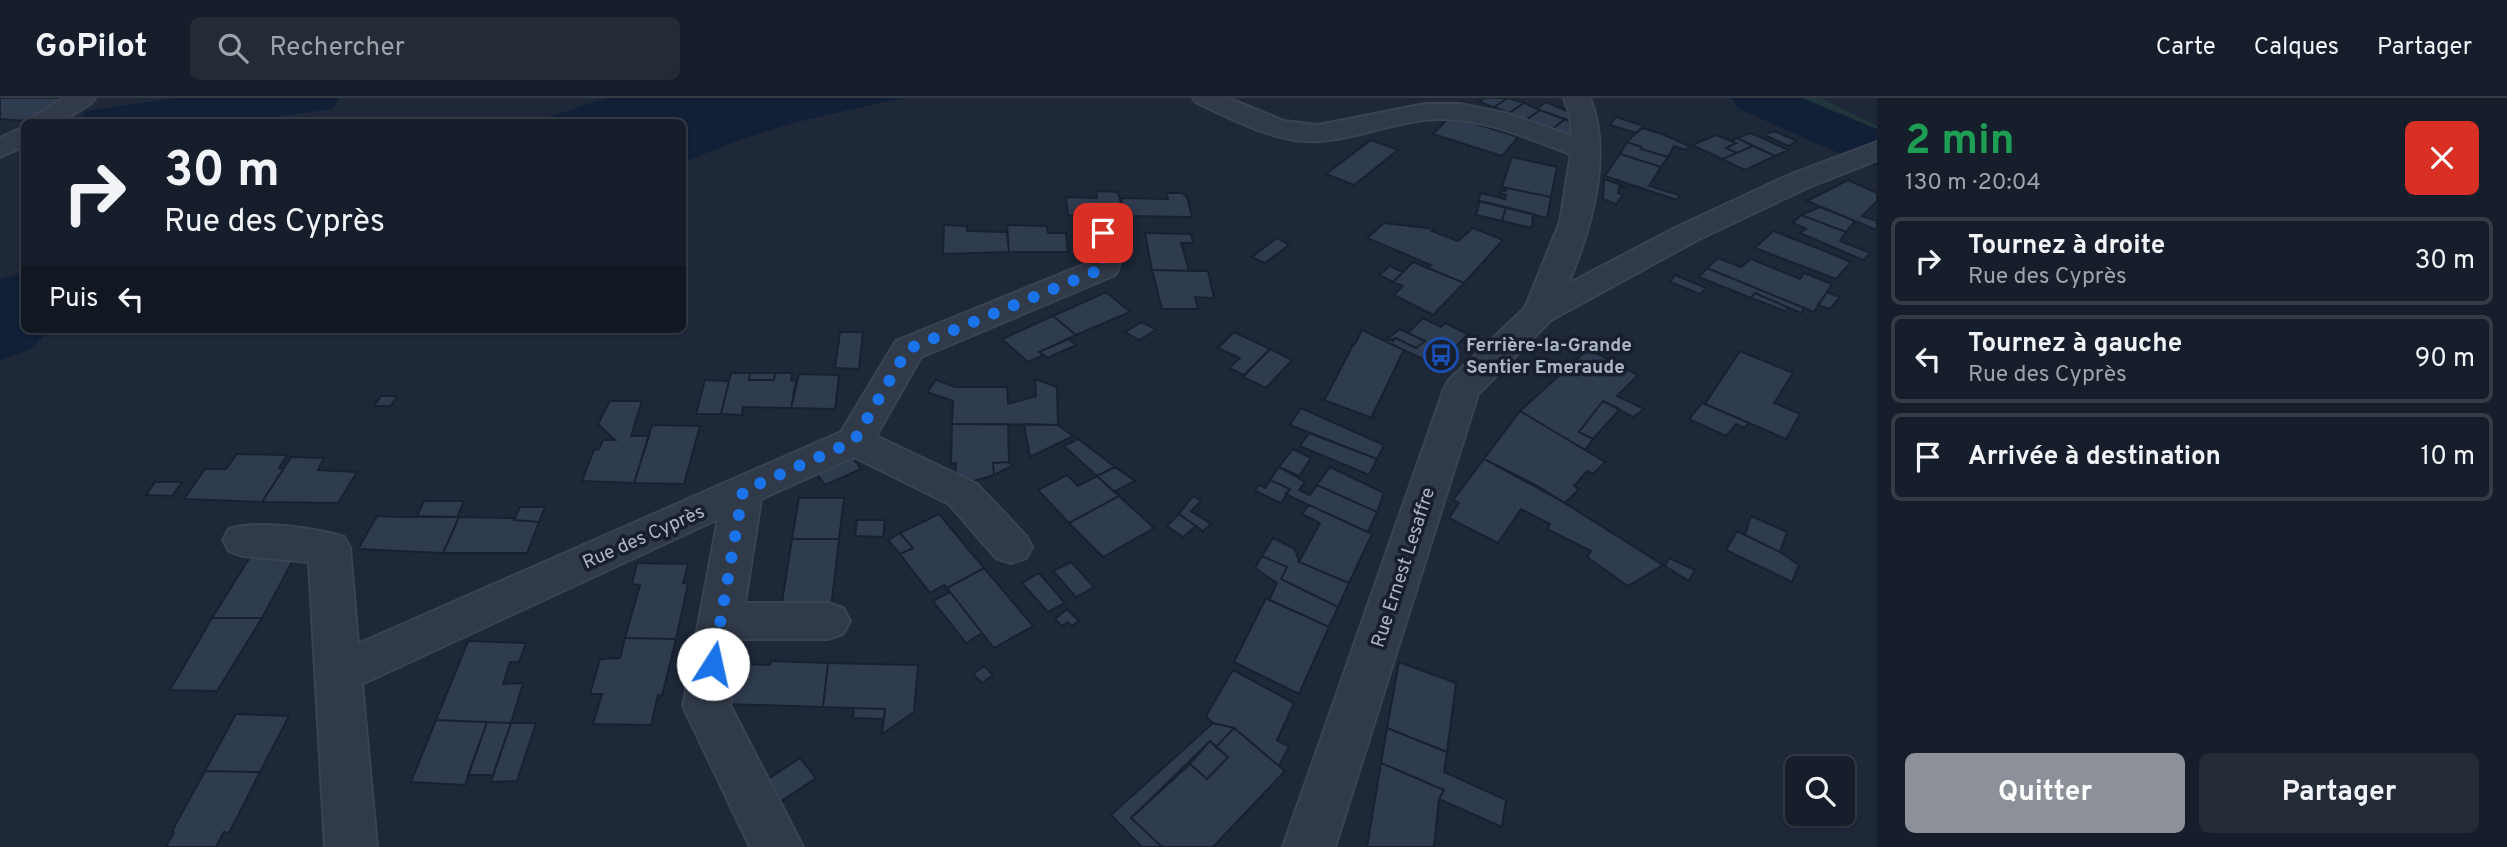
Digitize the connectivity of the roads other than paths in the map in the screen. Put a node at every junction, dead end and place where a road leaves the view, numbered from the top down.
1 (82, 98) edge
2 (1206, 98) edge
3 (1577, 98) edge
4 (49, 119) edge
5 (21, 137) edge
6 (0, 149) edge
7 (1585, 150) junction
8 (1873, 151) edge
9 (1103, 233) dead end
10 (1539, 313) junction
11 (854, 441) junction
12 (743, 491) junction
13 (243, 540) dead end
14 (1011, 547) dead end
15 (720, 621) junction
16 (828, 621) dead end
17 (338, 674) junction
18 (351, 847) edge
19 (776, 847) edge
20 (1309, 847) edge

1 - 4 street
2 - 7 street
3 - 7 street, Rue Ernest Lesaffre
5 - 6 street
7 - 10 street, Rue Ernest Lesaffre
8 - 10 street, Rue Ernest Lesaffre
9 - 11 street
10 - 20 street, Rue Ernest Lesaffre
11 - 12 street, Rue des Cyprès
11 - 14 street
12 - 15 street
12 - 17 street, Rue des Cyprès
13 - 17 street
15 - 16 street
15 - 19 street
17 - 18 street

